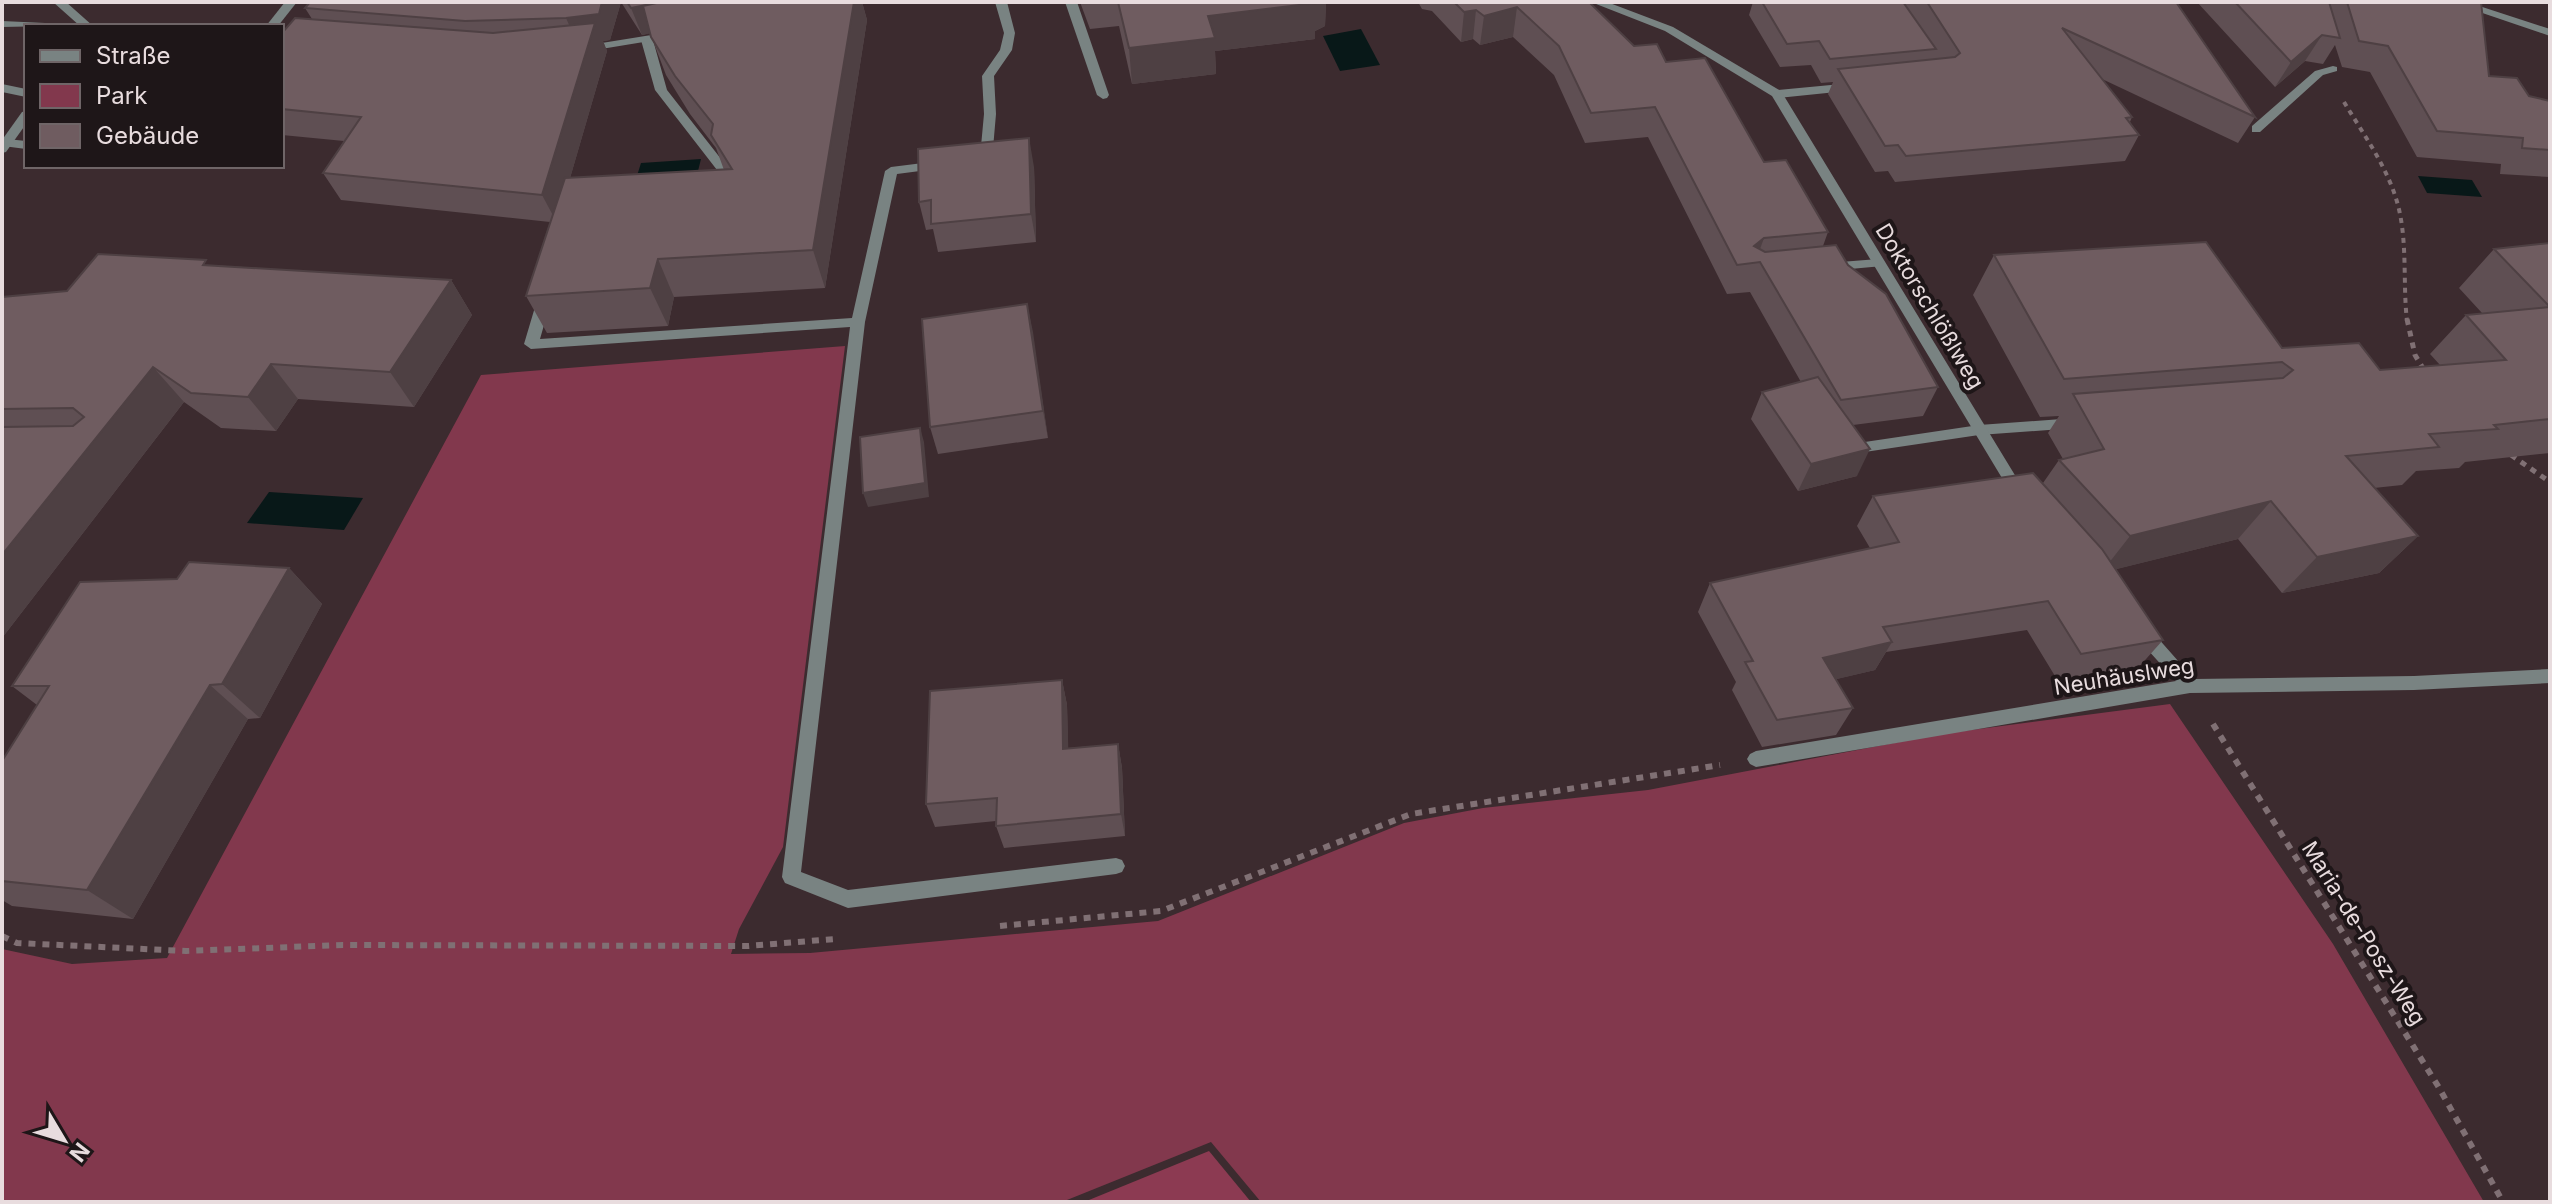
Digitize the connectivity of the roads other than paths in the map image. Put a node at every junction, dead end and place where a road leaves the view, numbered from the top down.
1 (59, 2) edge
2 (291, 2) edge
3 (1001, 2) edge
4 (1071, 2) edge
5 (1597, 2) edge
6 (2456, 2) edge
7 (2, 24) edge
8 (29, 24) edge
9 (85, 24) edge
10 (274, 24) edge
11 (24, 27) edge
12 (680, 33) edge
13 (2550, 33) edge
14 (3, 38) edge
15 (647, 40) junction
16 (562, 51) edge
17 (2329, 56) edge
18 (1866, 86) edge
19 (3, 87) edge
20 (24, 92) edge
21 (1777, 94) junction
22 (1103, 95) dead end
23 (24, 118) edge
24 (2256, 129) edge
25 (24, 145) edge
26 (4, 146) edge
27 (970, 162) edge
28 (954, 163) edge
29 (721, 167) edge
30 (1878, 263) junction
31 (1816, 269) edge
32 (548, 289) edge
33 (858, 322) junction
34 (2086, 422) edge
35 (1979, 430) junction
36 (1858, 448) edge
37 (2025, 503) edge
38 (2132, 620) edge
39 (2550, 676) edge
40 (2190, 686) junction
41 (1756, 759) dead end
42 (1116, 866) dead end

1 - 9 street
2 - 10 street
3 - 27 street
4 - 22 street
5 - 21 street, Doktorschlößlweg
6 - 13 street
7 - 8 street
11 - 14 street
12 - 15 street
15 - 16 street
15 - 29 street
17 - 24 street
18 - 21 street
19 - 20 street
21 - 30 street, Doktorschlößlweg
23 - 26 street
25 - 26 street
28 - 33 street
30 - 31 street
30 - 35 street, Doktorschlößlweg
32 - 33 street
33 - 42 street
34 - 35 street
35 - 36 street
35 - 37 street, Doktorschlößlweg
38 - 40 street
39 - 40 street, Neuhäuslweg
40 - 41 street, Neuhäuslweg

